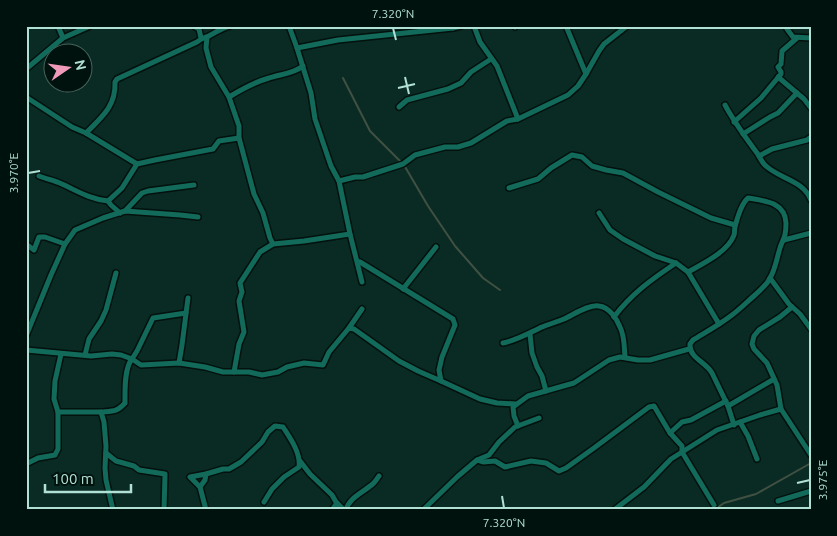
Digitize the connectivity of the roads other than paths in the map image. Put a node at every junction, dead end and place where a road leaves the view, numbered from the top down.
1 (58, 26) edge
2 (90, 26) edge
3 (194, 26) edge
4 (230, 26) edge
5 (289, 26) edge
6 (461, 26) edge
7 (474, 26) edge
8 (566, 26) edge
9 (627, 26) edge
10 (786, 26) edge
11 (453, 27) edge
12 (63, 38) junction
13 (204, 38) junction
14 (797, 38) junction
15 (811, 38) edge
16 (298, 48) junction
17 (492, 60) junction
18 (303, 66) junction
19 (26, 69) edge
20 (586, 74) junction
21 (778, 77) junction
22 (797, 93) junction
23 (229, 96) junction
24 (26, 97) edge
25 (725, 105) dead end
26 (399, 107) dead end
27 (811, 108) edge
28 (518, 120) junction
29 (734, 122) junction
30 (86, 133) junction
31 (743, 134) junction
32 (239, 138) junction
33 (811, 138) edge
34 (759, 156) junction
35 (137, 164) junction
36 (39, 176) dead end
37 (339, 181) junction
38 (194, 185) dead end
39 (509, 188) dead end
40 (811, 200) edge
41 (108, 201) junction
42 (122, 212) junction
43 (599, 213) dead end
44 (198, 217) dead end
45 (735, 225) junction
46 (811, 233) edge
47 (350, 234) junction
48 (784, 240) junction
49 (26, 244) edge
50 (65, 244) junction
51 (272, 244) junction
52 (436, 247) dead end
53 (360, 262) dead end
54 (676, 263) junction
55 (688, 272) junction
56 (116, 273) dead end
57 (770, 278) junction
58 (362, 282) dead end
59 (403, 289) junction
60 (188, 298) dead end
61 (792, 307) junction
62 (362, 309) dead end
63 (186, 312) junction
64 (614, 317) junction
65 (720, 324) junction
66 (349, 328) junction
67 (811, 329) edge
68 (530, 334) junction
69 (26, 336) edge
70 (503, 343) dead end
71 (689, 349) junction
72 (26, 350) edge
73 (61, 354) junction
74 (85, 355) junction
75 (625, 357) junction
76 (132, 360) junction
77 (179, 363) junction
78 (234, 372) junction
79 (774, 379) junction
80 (441, 381) junction
81 (546, 391) junction
82 (516, 404) junction
83 (727, 404) junction
84 (781, 409) junction
85 (58, 412) junction
86 (101, 412) junction
87 (539, 418) dead end
88 (740, 422) junction
89 (734, 425) junction
90 (518, 426) junction
91 (670, 433) junction
92 (682, 452) junction
93 (106, 453) junction
94 (811, 455) edge
95 (757, 459) dead end
96 (477, 460) junction
97 (300, 461) junction
98 (26, 464) edge
99 (206, 474) junction
100 (379, 476) dead end
101 (200, 487) junction
102 (811, 491) edge
103 (778, 501) dead end
104 (264, 502) dead end
105 (337, 503) junction
106 (714, 505) dead end
107 (113, 510) edge
108 (164, 510) edge
109 (206, 510) edge
110 (332, 510) edge
111 (345, 510) edge
112 (423, 510) edge
113 (614, 510) edge

1 - 12 street
2 - 12 street
3 - 13 street
4 - 13 street
5 - 16 street
6 - 11 street
7 - 17 street
8 - 20 street
9 - 20 street
10 - 14 street
11 - 16 street
12 - 19 street
13 - 23 street
13 - 30 street
14 - 15 street
14 - 21 street
16 - 18 street
17 - 26 street
17 - 28 street
18 - 23 street
18 - 37 street
20 - 28 street
21 - 22 street
21 - 29 street
22 - 27 street
22 - 31 street
23 - 32 street
24 - 30 street
25 - 29 street
28 - 37 street
29 - 31 street
30 - 35 street
31 - 34 street
32 - 35 street
32 - 51 street
33 - 34 street
34 - 40 street
35 - 41 street
36 - 41 street
37 - 47 street
38 - 42 street
39 - 45 street
41 - 42 street
42 - 44 street
42 - 50 street
43 - 54 street
45 - 48 street
45 - 55 street
46 - 48 street
47 - 51 street
47 - 58 street
48 - 57 street
49 - 50 street
50 - 69 street
51 - 78 street
52 - 59 street
53 - 59 street
54 - 55 street
54 - 64 street
55 - 65 street
56 - 74 street
57 - 61 street
57 - 65 street
59 - 80 street
60 - 63 street
61 - 67 street
61 - 79 street
62 - 66 street
63 - 76 street
63 - 77 street
64 - 68 street
64 - 75 street
65 - 71 street
66 - 78 street
66 - 80 street
68 - 70 street
68 - 81 street
71 - 75 street
71 - 83 street
72 - 73 street
73 - 74 street
73 - 85 street
74 - 76 street
75 - 81 street
76 - 77 street
76 - 86 street
77 - 78 street
79 - 83 street
79 - 84 street
80 - 82 street
81 - 82 street
82 - 90 street
83 - 89 street
83 - 91 street
84 - 88 street
84 - 94 street
85 - 86 street
85 - 98 street
86 - 93 street
87 - 90 street
88 - 89 street
88 - 95 street
89 - 92 street
90 - 96 street
91 - 92 street
91 - 96 street
92 - 106 street
92 - 113 street
93 - 107 street
93 - 108 street
96 - 112 street
97 - 99 street
97 - 104 street
97 - 105 street
99 - 101 street
99 - 101 street
100 - 111 street
101 - 109 street
102 - 103 street
105 - 110 street
105 - 111 street

